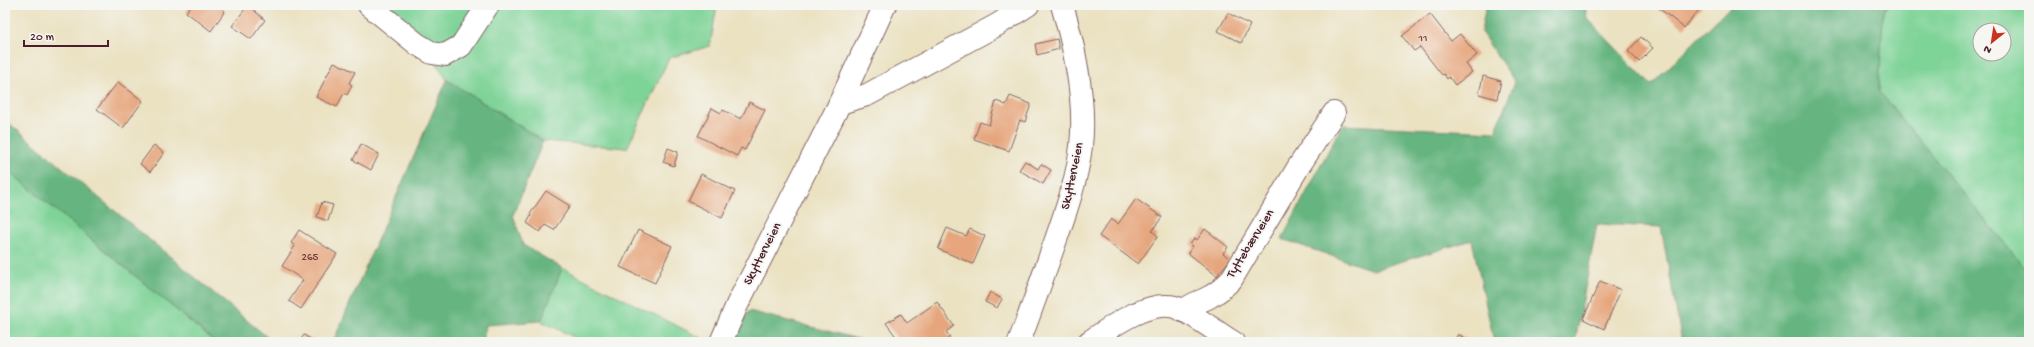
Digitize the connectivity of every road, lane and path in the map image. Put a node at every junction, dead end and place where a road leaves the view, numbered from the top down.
1 (369, 5) edge
2 (488, 5) edge
3 (885, 5) edge
4 (1028, 5) edge
5 (1062, 5) edge
6 (840, 103) junction
7 (1334, 113) dead end
8 (1183, 311) junction
9 (722, 342) edge
10 (1019, 342) edge
11 (1089, 342) edge
12 (1233, 342) edge

1 - 2 street
3 - 6 street, Skytterveien
4 - 6 street
5 - 10 street, Skytterveien
6 - 9 street, Skytterveien
7 - 8 street, Tyttebærveien
8 - 11 street
8 - 12 street

